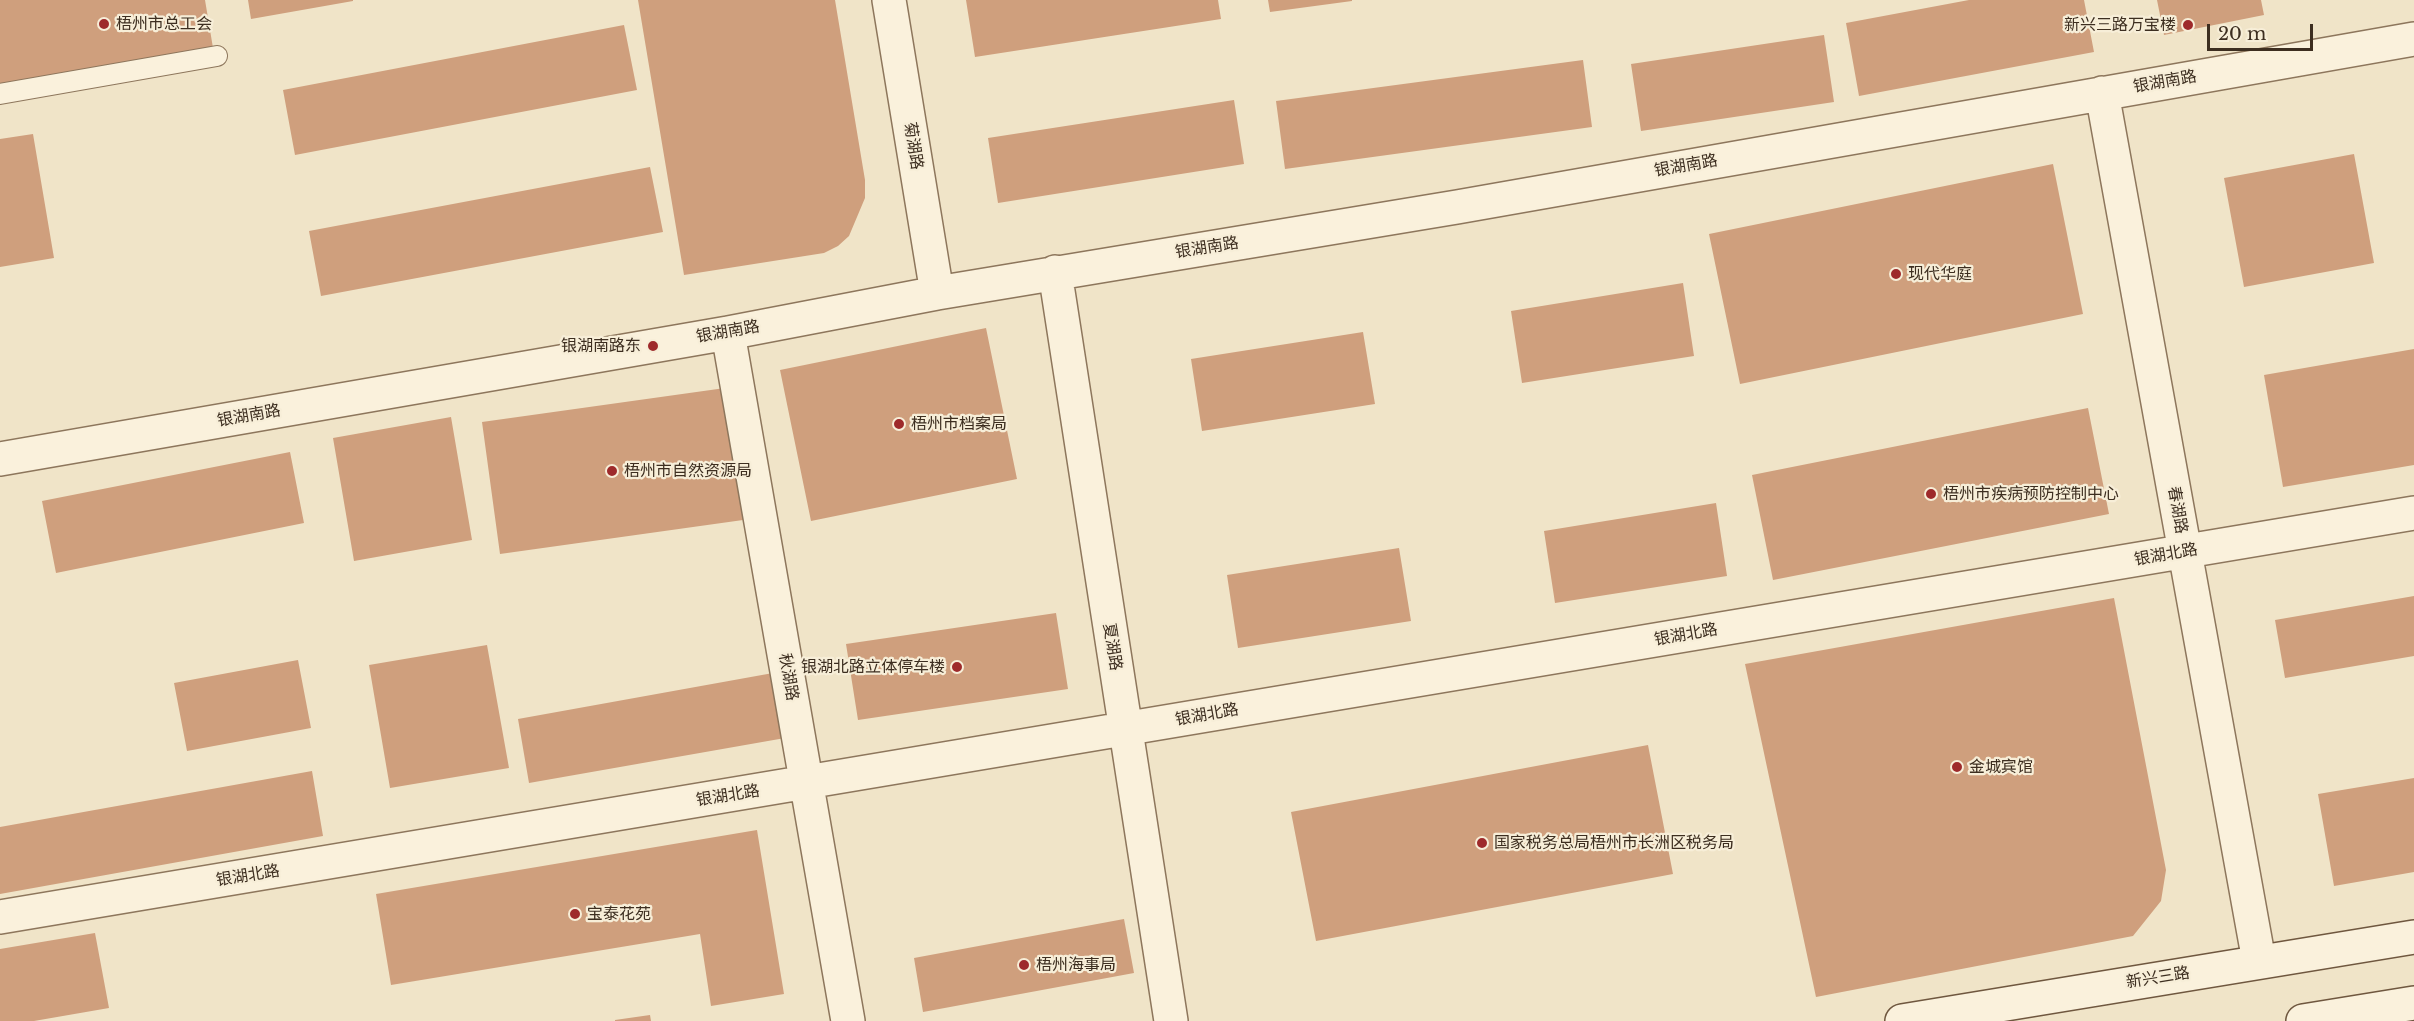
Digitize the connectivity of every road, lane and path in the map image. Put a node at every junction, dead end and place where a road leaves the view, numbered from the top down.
1 (889, 0) edge
2 (2414, 39) edge
3 (217, 56) dead end
4 (2102, 93) junction
5 (0, 94) edge
6 (1055, 273) junction
7 (937, 293) junction
8 (728, 333) junction
9 (0, 459) edge
10 (2414, 513) edge
11 (2185, 551) junction
12 (1125, 729) junction
13 (806, 783) junction
14 (0, 917) edge
15 (2414, 937) edge
16 (2259, 961) junction
17 (2414, 1003) edge
18 (848, 1021) edge
19 (1171, 1021) edge
20 (1902, 1021) edge
21 (2302, 1021) edge

1 - 7 street, 菊湖路
2 - 4 street, 银湖南路
3 - 5 lane
4 - 6 street, 银湖南路
4 - 11 street, 春湖路
6 - 7 street, 银湖南路
6 - 12 street, 夏湖路
7 - 8 street, 银湖南路
8 - 9 street, 银湖南路
8 - 13 street, 秋湖路
10 - 11 street, 银湖北路
11 - 12 street, 银湖北路
11 - 16 street, 春湖路
12 - 13 street, 银湖北路
12 - 19 street, 夏湖路
13 - 14 street, 银湖北路
13 - 18 street, 秋湖路
15 - 16 street, 新兴三路
16 - 20 street, 新兴三路
17 - 21 street

